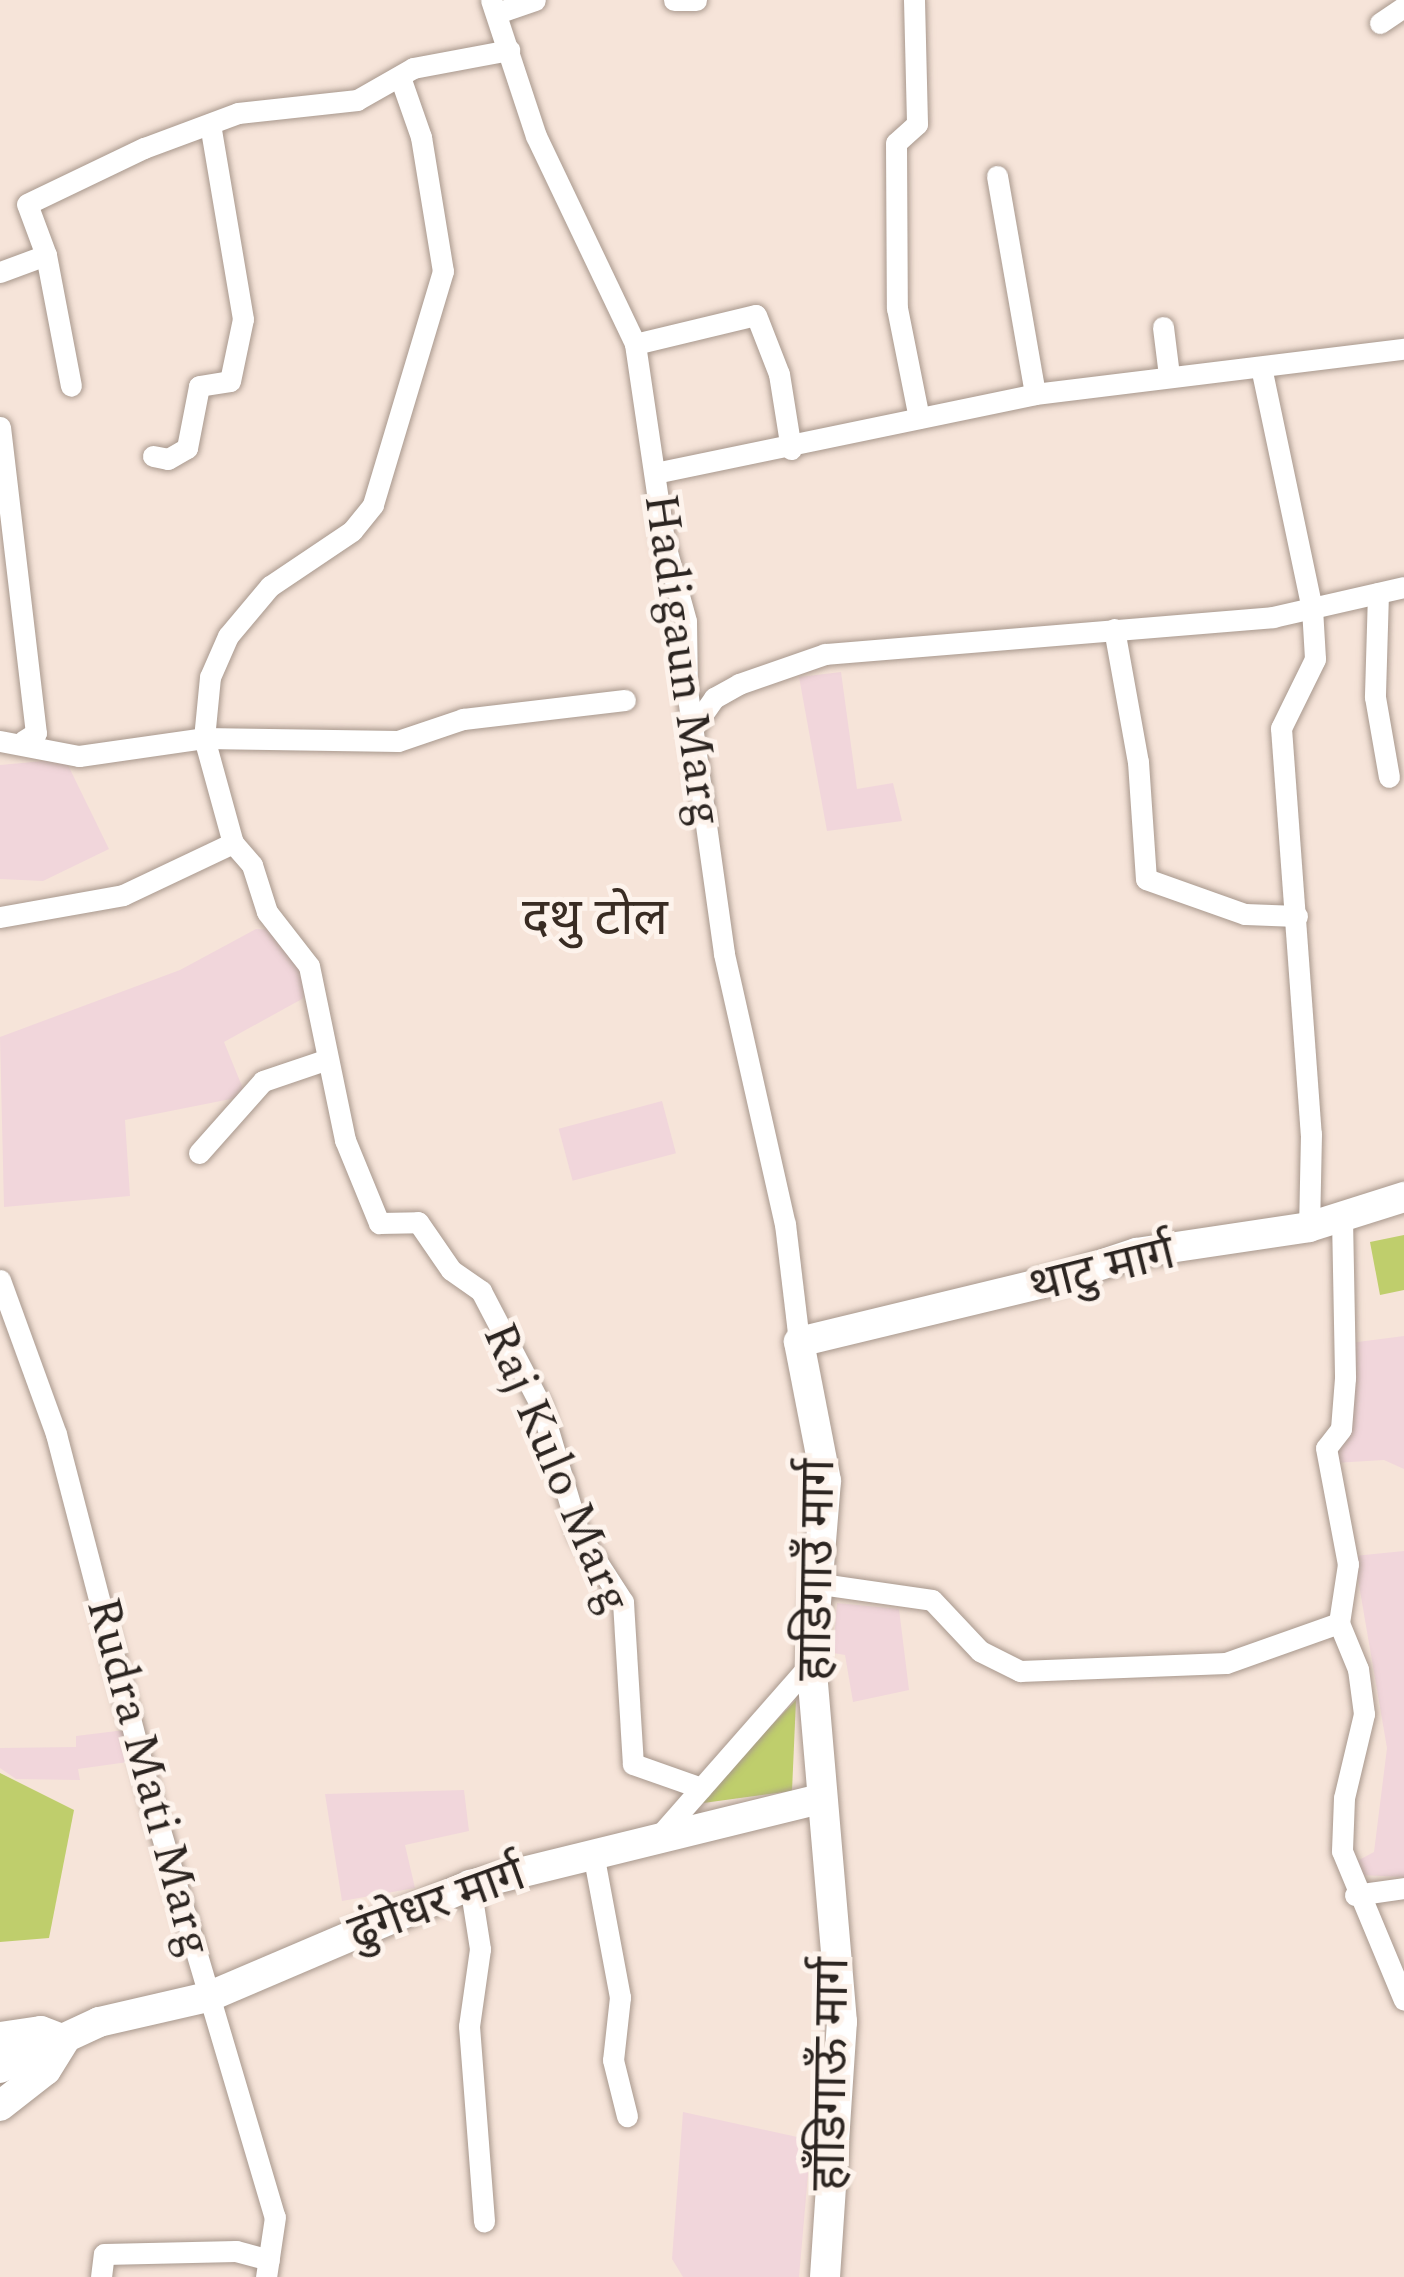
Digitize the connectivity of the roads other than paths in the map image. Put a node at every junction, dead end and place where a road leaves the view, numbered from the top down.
1 (535, 0) edge
2 (674, 0) edge
3 (696, 0) edge
4 (914, 0) edge
5 (494, 6) edge
6 (1404, 7) edge
7 (1380, 23) dead end
8 (509, 50) junction
9 (400, 77) junction
10 (210, 124) junction
11 (997, 176) dead end
12 (46, 254) junction
13 (0, 272) edge
14 (1163, 327) dead end
15 (635, 344) junction
16 (1404, 349) edge
17 (1261, 367) junction
18 (1169, 375) junction
19 (71, 386) dead end
20 (1035, 394) junction
21 (919, 418) junction
22 (0, 427) edge
23 (791, 449) junction
24 (153, 455) dead end
25 (655, 473) junction
26 (1404, 586) edge
27 (1378, 593) junction
28 (1312, 608) junction
29 (1114, 629) junction
30 (625, 700) dead end
31 (693, 728) junction
32 (204, 738) junction
33 (12, 741) edge
34 (1389, 777) dead end
35 (233, 843) junction
36 (1297, 916) junction
37 (0, 917) edge
38 (325, 1060) junction
39 (199, 1153) dead end
40 (1404, 1197) edge
41 (1342, 1218) junction
42 (1310, 1227) junction
43 (0, 1280) edge
44 (3, 1304) edge
45 (799, 1342) junction
46 (821, 1584) junction
47 (1339, 1623) junction
48 (812, 1663) junction
49 (700, 1788) junction
50 (820, 1799) junction
51 (660, 1835) junction
52 (593, 1853) junction
53 (470, 1885) junction
54 (1404, 1888) edge
55 (1355, 1895) junction
56 (208, 1997) junction
57 (1404, 2000) edge
58 (0, 2037) edge
59 (64, 2041) junction
60 (0, 2068) edge
61 (0, 2106) edge
62 (627, 2116) dead end
63 (484, 2221) dead end
64 (267, 2268) edge
65 (101, 2277) edge
66 (825, 2277) edge

1 - 5 street
2 - 3 street
4 - 21 street
5 - 8 street, Hadigaun Marg
6 - 7 street
8 - 9 street
8 - 15 street, Hadigaun Marg
9 - 10 street
9 - 32 street
10 - 12 street
10 - 24 street
11 - 20 street
12 - 13 street
12 - 19 street
14 - 18 street
15 - 23 street
15 - 25 street, Hadigaun Marg
16 - 17 street
17 - 18 street
17 - 28 street
18 - 20 street
20 - 21 street
21 - 23 street
22 - 33 street
23 - 25 street
25 - 31 street, Hadigaun Marg
26 - 27 street
27 - 28 street
27 - 34 street
28 - 29 street
28 - 36 street
29 - 31 street
29 - 36 street
30 - 32 street
31 - 45 street, Hadigaun Marg
32 - 33 street
32 - 35 street, Raj Kulo Marg
35 - 37 street
35 - 38 street, Raj Kulo Marg
36 - 42 street
38 - 39 street
38 - 49 street, Raj Kulo Marg
40 - 41 main road, थाटु मार्ग
41 - 42 main road, थाटु मार्ग
41 - 47 street
42 - 45 main road, थाटु मार्ग
43 - 44 street, Rudra Mati Marg
44 - 56 street, Rudra Mati Marg
45 - 46 main road, हाडिगाउँ मार्ग
46 - 47 street
46 - 48 main road, हाडिगाउँ मार्ग
47 - 55 street
48 - 49 street
48 - 50 main road, हाडिगाउँ मार्ग
49 - 51 street
50 - 51 main road, ढुंगेधर मार्ग
50 - 66 main road, हाँडिगाऊँ मार्ग
51 - 52 main road, ढुंगेधर मार्ग
52 - 53 main road, ढुंगेधर मार्ग
52 - 62 street
53 - 56 main road, ढुंगेधर मार्ग
53 - 63 street
54 - 55 street
55 - 57 street
56 - 59 main road, ढुंगेधर मार्ग
56 - 64 street, Rudra Mati Marg
58 - 59 main road
59 - 60 main road, ढुंगेधर मार्ग
59 - 61 main road
64 - 65 street

